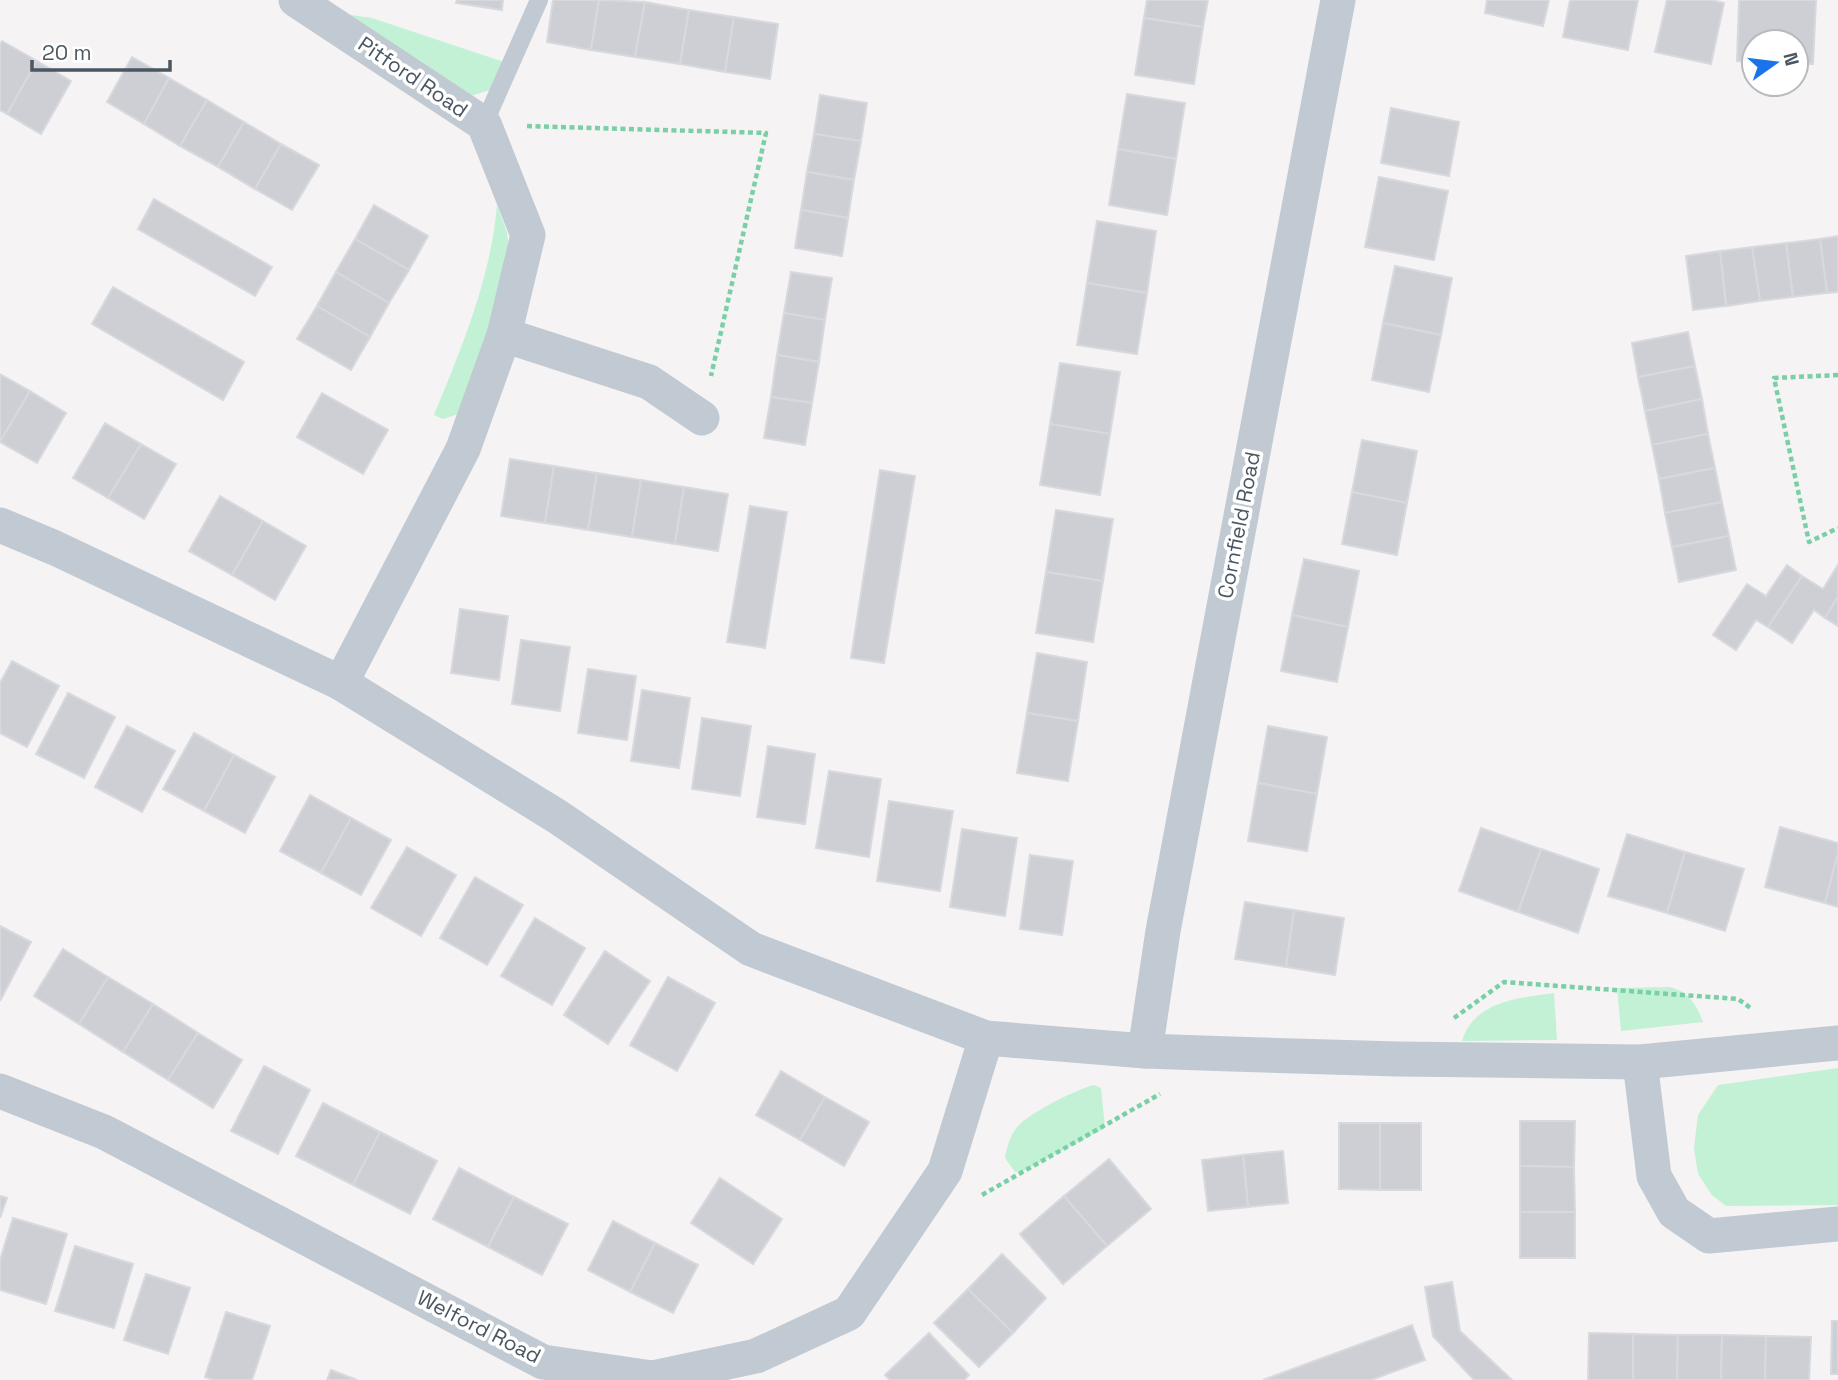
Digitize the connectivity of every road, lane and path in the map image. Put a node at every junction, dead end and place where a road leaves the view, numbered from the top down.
1 (296, 0) edge
2 (539, 0) edge
3 (1338, 0) edge
4 (484, 124) junction
5 (504, 335) junction
6 (1838, 375) edge
7 (702, 418) joint
8 (0, 525) edge
9 (1838, 528) edge
10 (341, 683) junction
11 (1450, 1021) dead end
12 (986, 1038) junction
13 (1838, 1043) edge
14 (1801, 1046) junction
15 (1145, 1051) junction
16 (1640, 1062) junction
17 (1171, 1087) dead end
18 (0, 1091) edge
19 (980, 1195) dead end
20 (1838, 1224) edge
21 (539, 1371) edge

1 - 4 street, Pitford Road
2 - 4 lane
3 - 15 street, Cornfield Road
4 - 5 street, Pitford Road
4 - 7 path
5 - 7 street
5 - 10 street, Pitford Road
6 - 9 path
8 - 10 street
10 - 12 street
11 - 14 path
12 - 15 street
12 - 21 street, Welford Road
13 - 14 street
14 - 16 street
15 - 16 street
16 - 20 street
17 - 19 path
18 - 21 street, Welford Road

